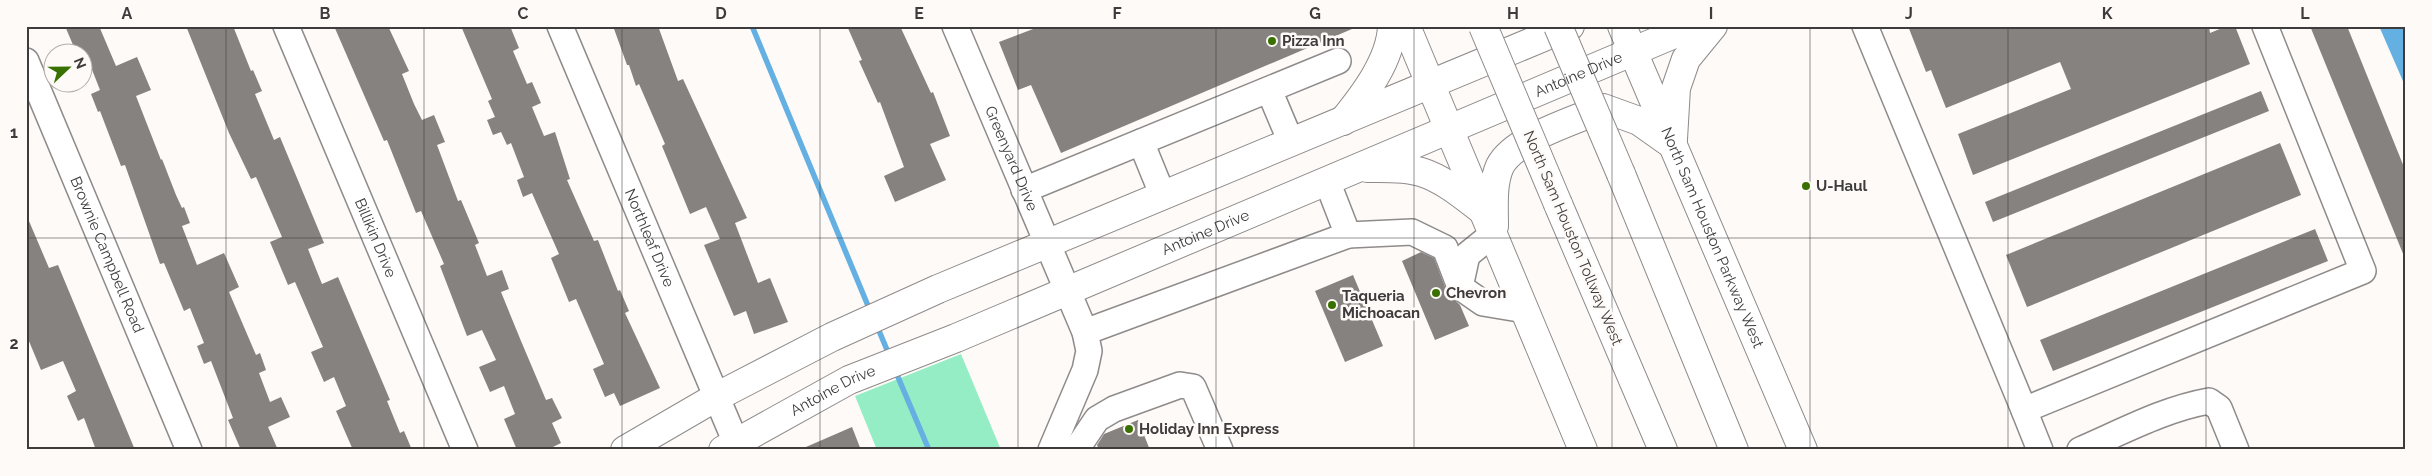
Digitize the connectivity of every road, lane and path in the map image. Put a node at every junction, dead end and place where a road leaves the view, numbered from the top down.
1 (286, 26) edge
2 (560, 26) edge
3 (955, 26) edge
4 (1392, 26) edge
5 (1406, 26) edge
6 (1483, 26) edge
7 (1558, 26) edge
8 (1570, 26) edge
9 (1622, 26) edge
10 (1693, 26) edge
11 (1713, 26) edge
12 (1864, 26) edge
13 (2265, 26) edge
14 (1633, 52) junction
15 (26, 61) edge
16 (1338, 61) dead end
17 (1430, 84) junction
18 (1268, 90) junction
19 (1343, 120) junction
20 (1449, 129) junction
21 (1141, 142) junction
22 (1291, 142) junction
23 (1673, 145) junction
24 (1356, 169) junction
25 (1327, 181) junction
26 (1024, 190) junction
27 (1163, 196) junction
28 (1488, 223) junction
29 (1348, 235) junction
30 (1047, 244) junction
31 (1460, 287) junction
32 (1066, 291) junction
33 (1525, 310) junction
34 (1085, 332) junction
35 (718, 396) junction
36 (2024, 410) junction
37 (733, 447) edge
38 (189, 450) edge
39 (465, 450) edge
40 (625, 450) edge
41 (1051, 450) edge
42 (1076, 450) edge
43 (1220, 450) edge
44 (1583, 450) edge
45 (1663, 450) edge
46 (1734, 450) edge
47 (1803, 450) edge
48 (2040, 450) edge
49 (2080, 450) edge
50 (2236, 450) edge

1 - 39 street, Billikin Drive
2 - 35 street, Northleaf Drive
3 - 26 street, Greenyard Drive
4 - 19 main road
5 - 17 main road
6 - 45 main road, North Sam Houston Tollway West, bridge
7 - 46 main road, bridge
8 - 17 main road
9 - 14 main road, North Sam Houston Parkway West
10 - 14 main road, Antoine Drive
11 - 23 main road
12 - 36 street
13 - 36 street
14 - 20 main road, Antoine Drive
14 - 23 main road, North Sam Houston Parkway West
15 - 38 street, Brownie Campbell Road
16 - 18 street
17 - 19 main road
17 - 20 main road
18 - 21 street
18 - 22 street
19 - 22 main road
20 - 24 main road, Antoine Drive
20 - 28 main road
21 - 26 street
21 - 27 street
22 - 27 main road
23 - 28 main road
23 - 47 main road, North Sam Houston Parkway West
24 - 25 main road, Antoine Drive
24 - 28 main road
25 - 29 street
25 - 32 main road, Antoine Drive
26 - 30 street, Greenyard Drive
27 - 30 main road
28 - 31 street
28 - 33 main road
29 - 31 street
29 - 34 street
30 - 32 street, Greenyard Drive
30 - 35 main road
31 - 33 street
32 - 34 street, Greenyard Drive
32 - 37 main road, Antoine Drive
33 - 44 main road
34 - 41 street, Greenyard Drive
35 - 37 street, Northleaf Drive
35 - 40 main road
36 - 48 street
42 - 43 street
49 - 50 street

